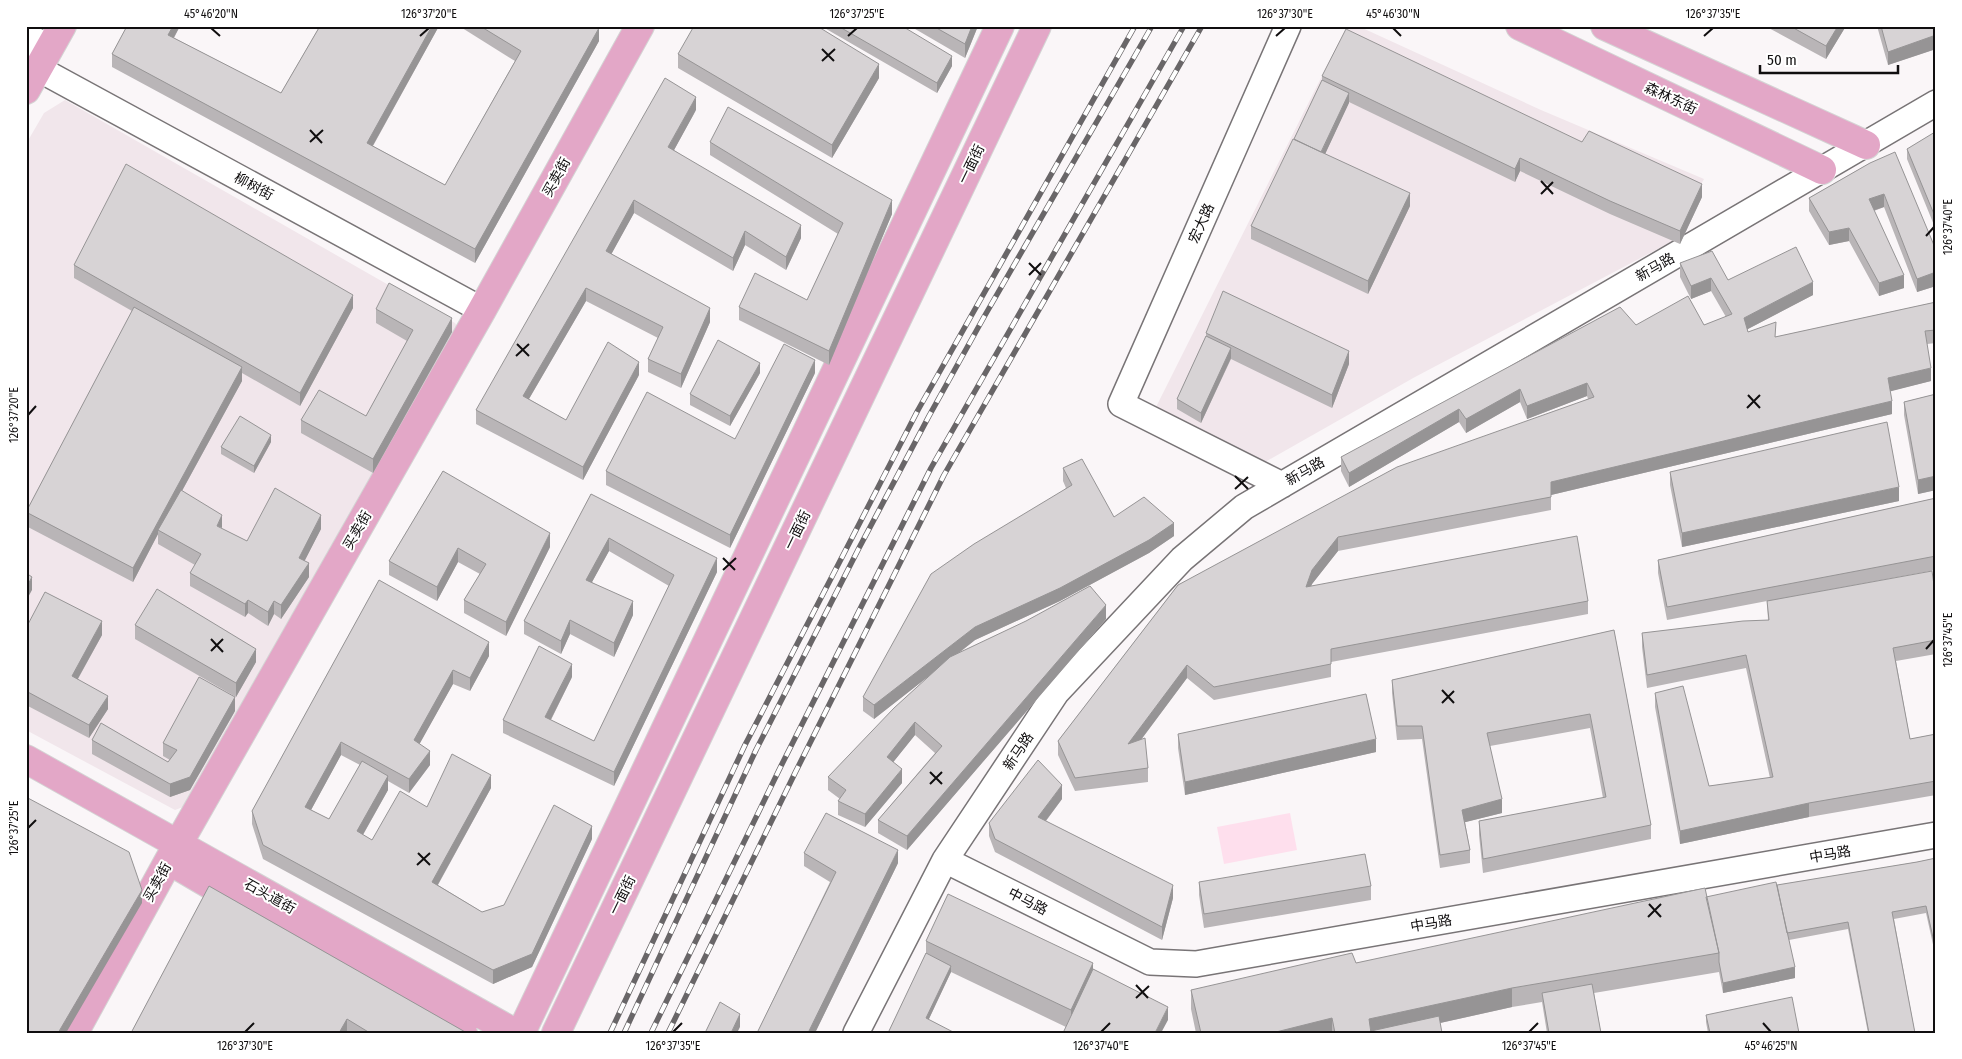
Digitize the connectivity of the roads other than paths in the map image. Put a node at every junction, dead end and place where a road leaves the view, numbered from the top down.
1 (640, 26) edge
2 (1000, 26) edge
3 (1037, 26) edge
4 (1288, 26) edge
5 (1307, 26) edge
6 (1520, 26) edge
7 (1605, 26) edge
8 (26, 35) edge
9 (41, 59) edge
10 (1936, 103) edge
11 (1866, 145) junction
12 (1822, 170) junction
13 (482, 310) junction
14 (1136, 412) junction
15 (1282, 485) junction
16 (26, 759) edge
17 (26, 779) edge
18 (1936, 835) edge
19 (173, 852) junction
20 (945, 860) junction
21 (74, 1033) edge
22 (463, 1033) edge
23 (515, 1033) edge
24 (521, 1033) edge
25 (556, 1033) edge
26 (856, 1033) edge

1 - 13 main road, 买卖街
2 - 24 main road
3 - 25 main road, 一面街
4 - 14 street, 宏大路
5 - 14 street, 宏大路
6 - 12 main road, 森林东街
7 - 11 main road
8 - 9 street, 柳树街
9 - 13 street, 柳树街
10 - 11 street, 新马路
11 - 12 street, 新马路
12 - 15 street, 新马路
13 - 19 main road, 买卖街
14 - 15 street, 宏大路
15 - 20 street, 新马路
16 - 19 main road, 石头道街
17 - 19 main road, 石头道街
18 - 20 street, 中马路
19 - 21 main road, 买卖街
19 - 22 main road, 石头道街
19 - 23 main road, 石头道街
20 - 26 street, 新马路

